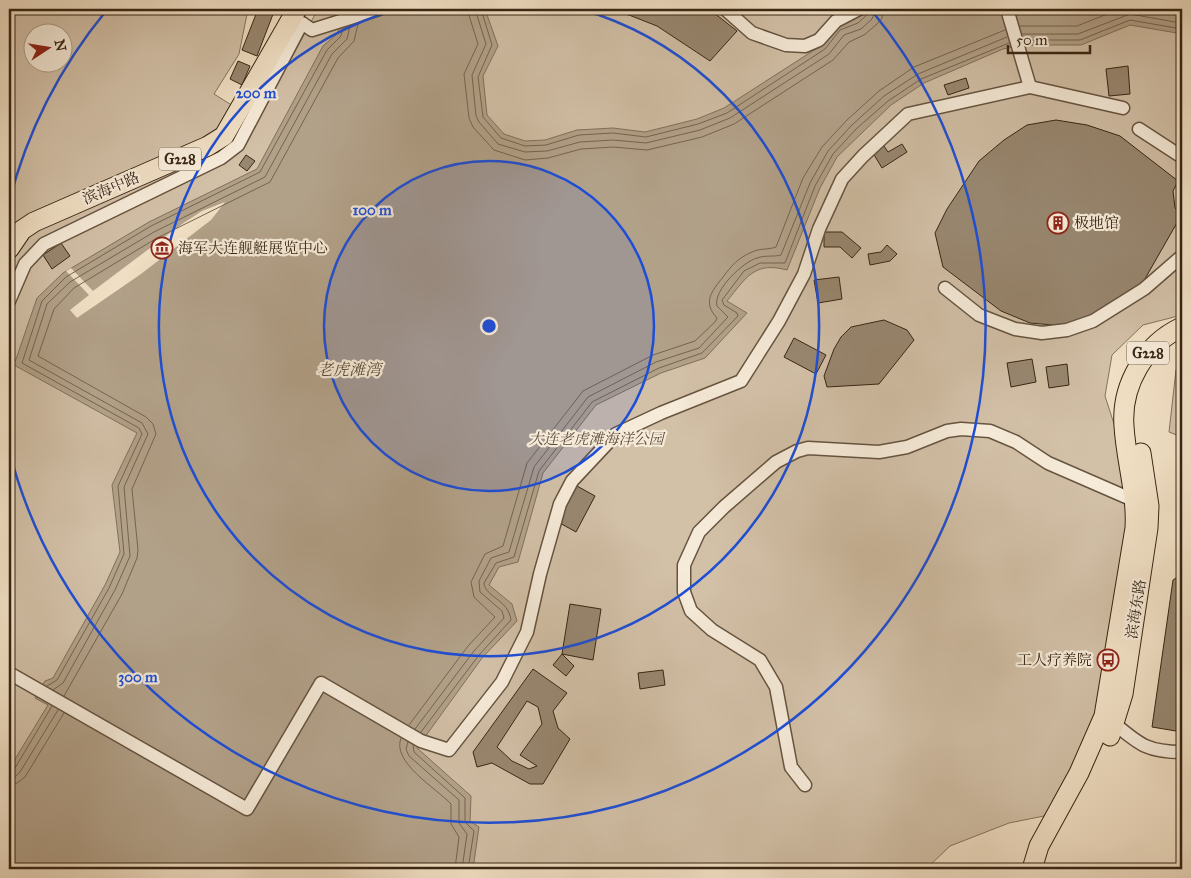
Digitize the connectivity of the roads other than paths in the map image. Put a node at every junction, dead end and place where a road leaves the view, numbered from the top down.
1 (297, 9) edge
2 (379, 9) edge
3 (725, 9) edge
4 (859, 9) edge
5 (1007, 9) edge
6 (1030, 87) junction
7 (1123, 108) dead end
8 (1139, 129) dead end
9 (1182, 157) edge
10 (9, 249) edge
11 (1182, 256) edge
12 (945, 288) dead end
13 (9, 301) edge
14 (1182, 327) edge
15 (1142, 503) junction
16 (9, 673) edge
17 (1109, 720) junction
18 (1182, 752) edge
19 (805, 785) dead end
20 (1032, 869) edge
21 (1039, 869) edge

1 - 10 highway, 滨海中路 / G228
2 - 13 street
3 - 4 street
5 - 6 street
6 - 7 street
6 - 16 street
8 - 9 street
11 - 12 street
14 - 15 highway, 滨海东路 / G228
15 - 17 highway, 滨海东路 / G228
15 - 19 street
17 - 18 street
17 - 20 highway, 滨海东路 / G228
17 - 21 highway, 滨海东路 / G228

